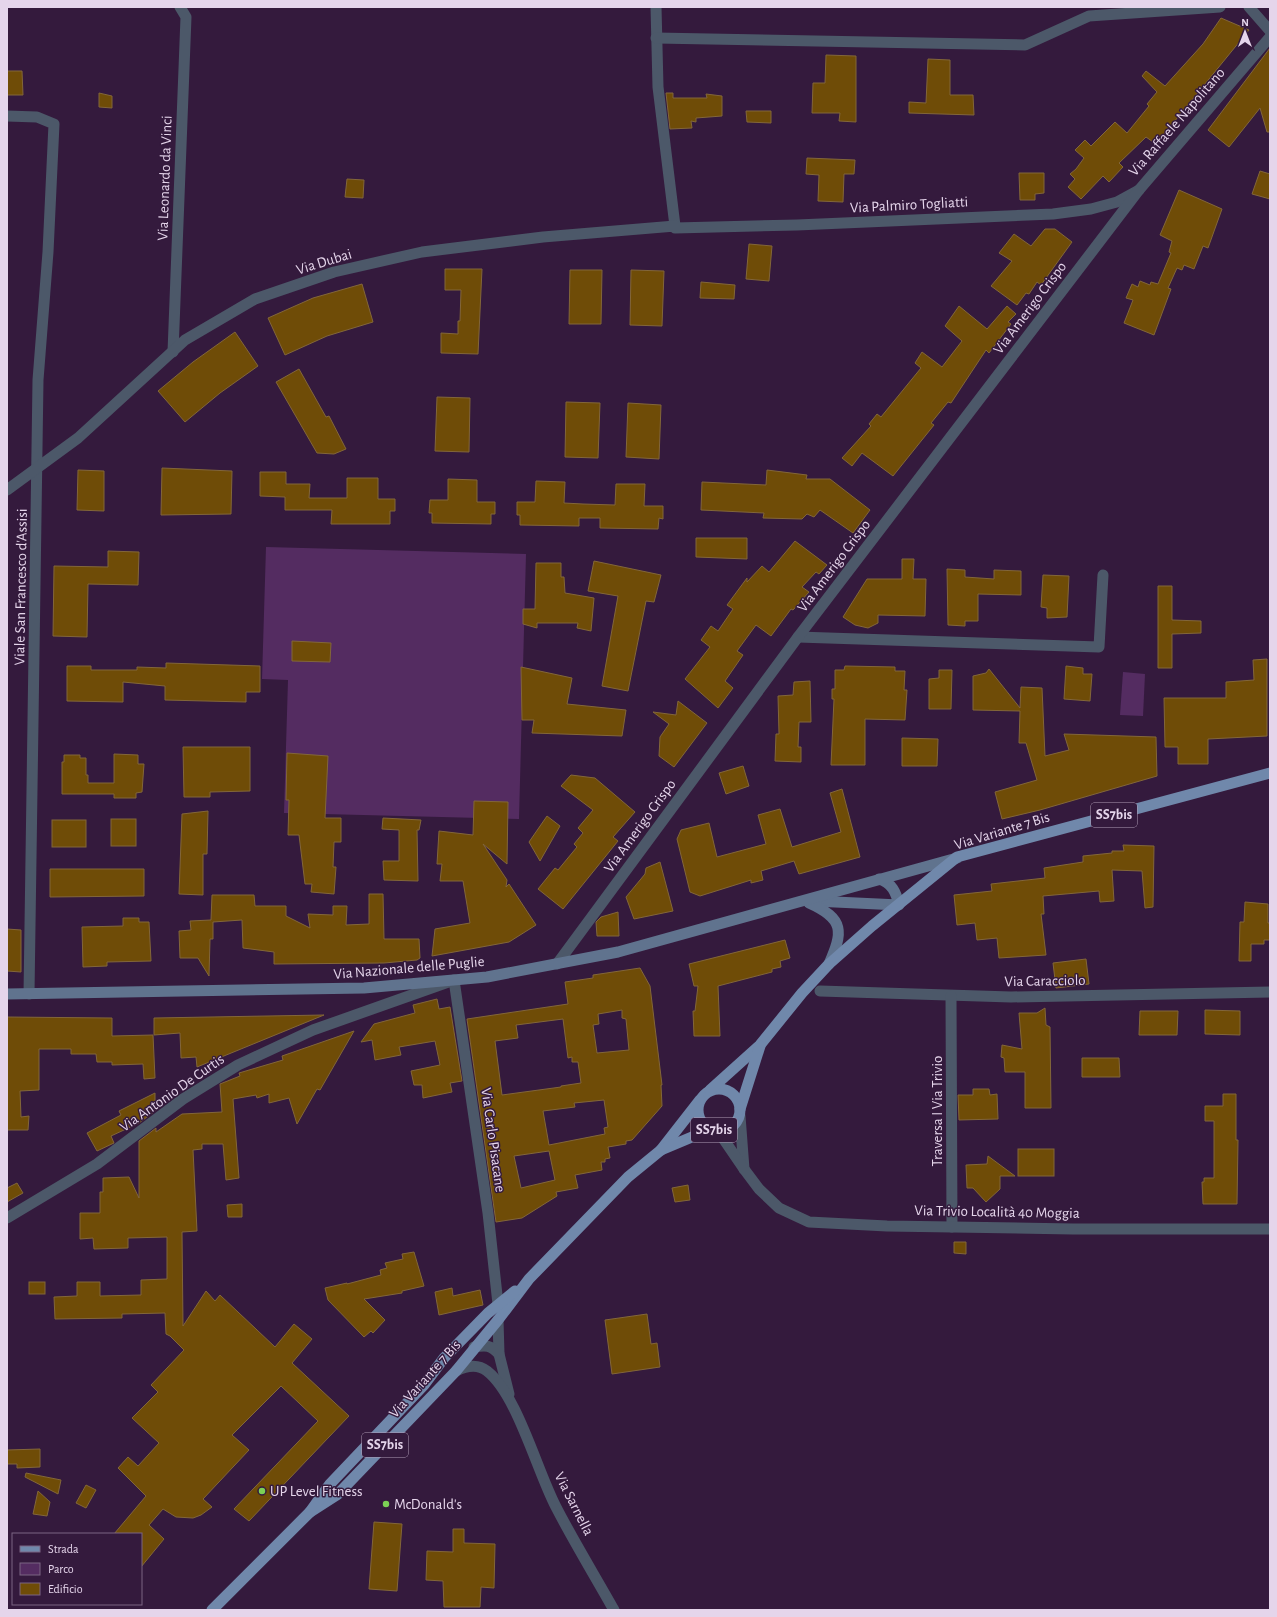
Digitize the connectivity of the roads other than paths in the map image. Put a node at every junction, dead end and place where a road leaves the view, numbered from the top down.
1 (180, 7) edge
2 (656, 7) edge
3 (1220, 7) edge
4 (1249, 7) edge
5 (1270, 30) edge
6 (1270, 37) edge
7 (656, 38) junction
8 (7, 116) edge
9 (1139, 190) junction
10 (675, 227) junction
11 (173, 352) junction
12 (38, 468) junction
13 (7, 490) edge
14 (1103, 575) dead end
15 (798, 637) junction
16 (1270, 773) edge
17 (957, 857) junction
18 (879, 879) junction
19 (803, 900) junction
20 (899, 905) junction
21 (557, 964) junction
22 (829, 964) junction
23 (454, 980) junction
24 (820, 991) dead end
25 (1270, 992) edge
26 (7, 994) edge
27 (29, 994) junction
28 (951, 996) junction
29 (760, 1045) junction
30 (710, 1090) junction
31 (700, 1100) junction
32 (740, 1112) junction
33 (714, 1130) junction
34 (661, 1150) junction
35 (744, 1169) junction
36 (7, 1218) edge
37 (952, 1227) junction
38 (1270, 1229) edge
39 (529, 1280) junction
40 (498, 1304) junction
41 (498, 1320) junction
42 (474, 1347) junction
43 (500, 1354) junction
44 (456, 1371) junction
45 (424, 1385) junction
46 (513, 1408) junction
47 (310, 1512) junction
48 (212, 1610) edge
49 (614, 1610) edge

1 - 11 street, Via Leonardo da Vinci
2 - 7 street
3 - 7 street
4 - 5 street
6 - 9 street, Via Raffaele Napolitano
7 - 10 street
8 - 12 street, Viale San Francesco d'Assisi
9 - 10 street, Via Palmiro Togliatti
9 - 15 street, Via Amerigo Crispo
10 - 11 street, Via Dubai
11 - 12 street, Via Dubai
12 - 13 street, Via Dubai
12 - 27 street, Viale San Francesco d'Assisi
14 - 15 street
15 - 21 street, Via Amerigo Crispo
16 - 17 main road, Via Variante 7 Bis / SS7bis
17 - 18 main road, Via Nazionale delle Puglie
17 - 20 main road, Via Variante 7 Bis / SS7bis
18 - 19 main road, Via Nazionale delle Puglie
18 - 20 main road
19 - 20 main road, Via Nazionale delle Puglie
19 - 21 main road, Via Nazionale delle Puglie
19 - 22 main road
20 - 22 main road, Via Variante 7 Bis / SS7bis
21 - 23 main road, Via Nazionale delle Puglie
22 - 29 main road, Via Variante 7 Bis / SS7bis
23 - 27 main road, Via Nazionale delle Puglie
23 - 36 street, Via Antonio De Curtis
23 - 40 street, Via Carlo Pisacane
24 - 28 street, Via Caracciolo
25 - 28 street, Via Caracciolo
26 - 27 main road, Via Nazionale delle Puglie
28 - 37 street, Traversa I Via Trivio
29 - 30 main road, Via Variante 7 Bis / SS7bis
29 - 32 main road, Via Variante 7 Bis / SS7bis
30 - 31 main road, SS7bis
30 - 32 main road, SS7bis
31 - 33 main road, SS7bis
31 - 34 main road, Via Variante 7 Bis / SS7bis
32 - 33 main road, SS7bis
32 - 35 street
33 - 34 main road, Via Variante 7 Bis / SS7bis
33 - 35 street, Via Trivio Località 40 Moggia
34 - 39 main road, Via Variante 7 Bis / SS7bis
35 - 37 street, Via Trivio Località 40 Moggia
37 - 38 street, Via Trivio Località 40 Moggia
39 - 40 main road, Via Variante 7 Bis / SS7bis
39 - 41 main road, Via Variante 7 Bis / SS7bis
40 - 45 main road, Via Variante 7 Bis / SS7bis
41 - 42 main road, Via Variante 7 Bis / SS7bis
41 - 43 street
42 - 43 street
42 - 44 main road, Via Variante 7 Bis / SS7bis
42 - 45 main road, Via Variante 7 Bis / SS7bis
43 - 46 street
44 - 46 street
44 - 47 main road, Via Variante 7 Bis / SS7bis
45 - 47 main road, Via Variante 7 Bis / SS7bis
46 - 49 street, Via Sarnella
47 - 48 main road, Via Variante 7 Bis / SS7bis

